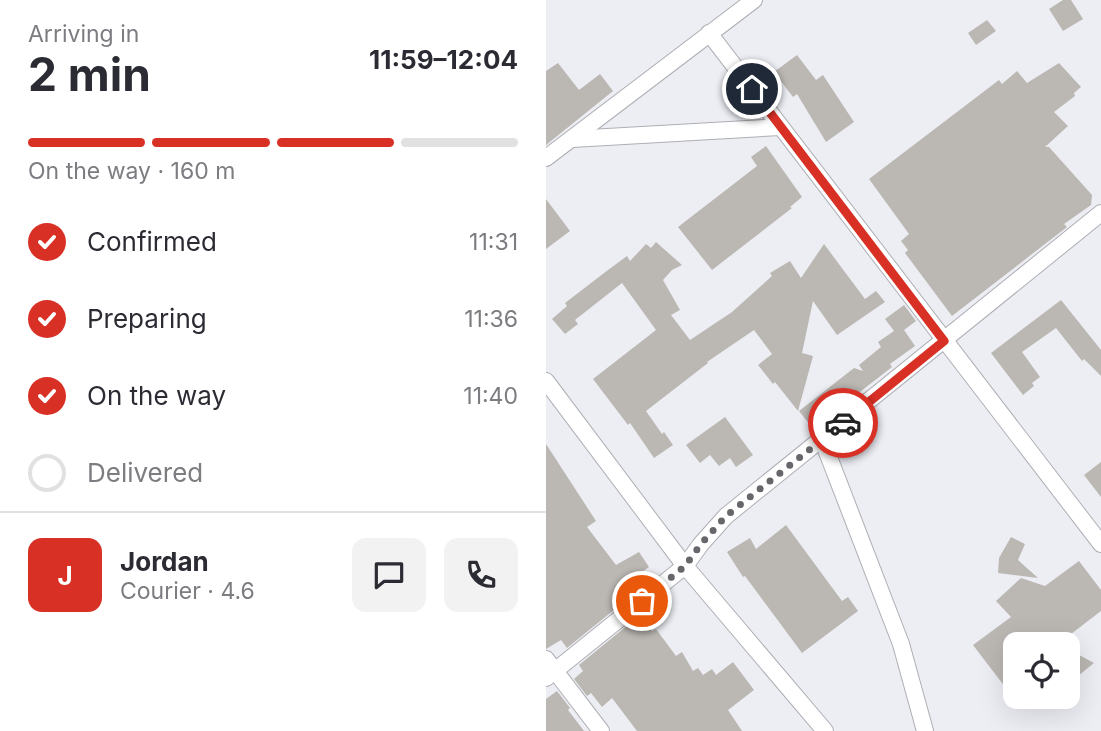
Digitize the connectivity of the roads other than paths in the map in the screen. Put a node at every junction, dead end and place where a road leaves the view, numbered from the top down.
1 (754, 0) edge
2 (709, 33) junction
3 (780, 127) junction
4 (572, 139) junction
5 (546, 158) edge
6 (1101, 213) edge
7 (944, 341) junction
8 (546, 382) edge
9 (822, 439) junction
10 (1101, 544) edge
11 (685, 566) junction
12 (549, 669) edge
13 (601, 731) edge
14 (825, 731) edge
15 (925, 731) edge

1 - 2 street
2 - 3 street
2 - 4 street
3 - 4 street
3 - 7 street
4 - 5 street
6 - 7 street
7 - 9 street
7 - 10 street
8 - 11 street
9 - 11 street
9 - 15 street
11 - 12 street
11 - 14 street
12 - 13 street

